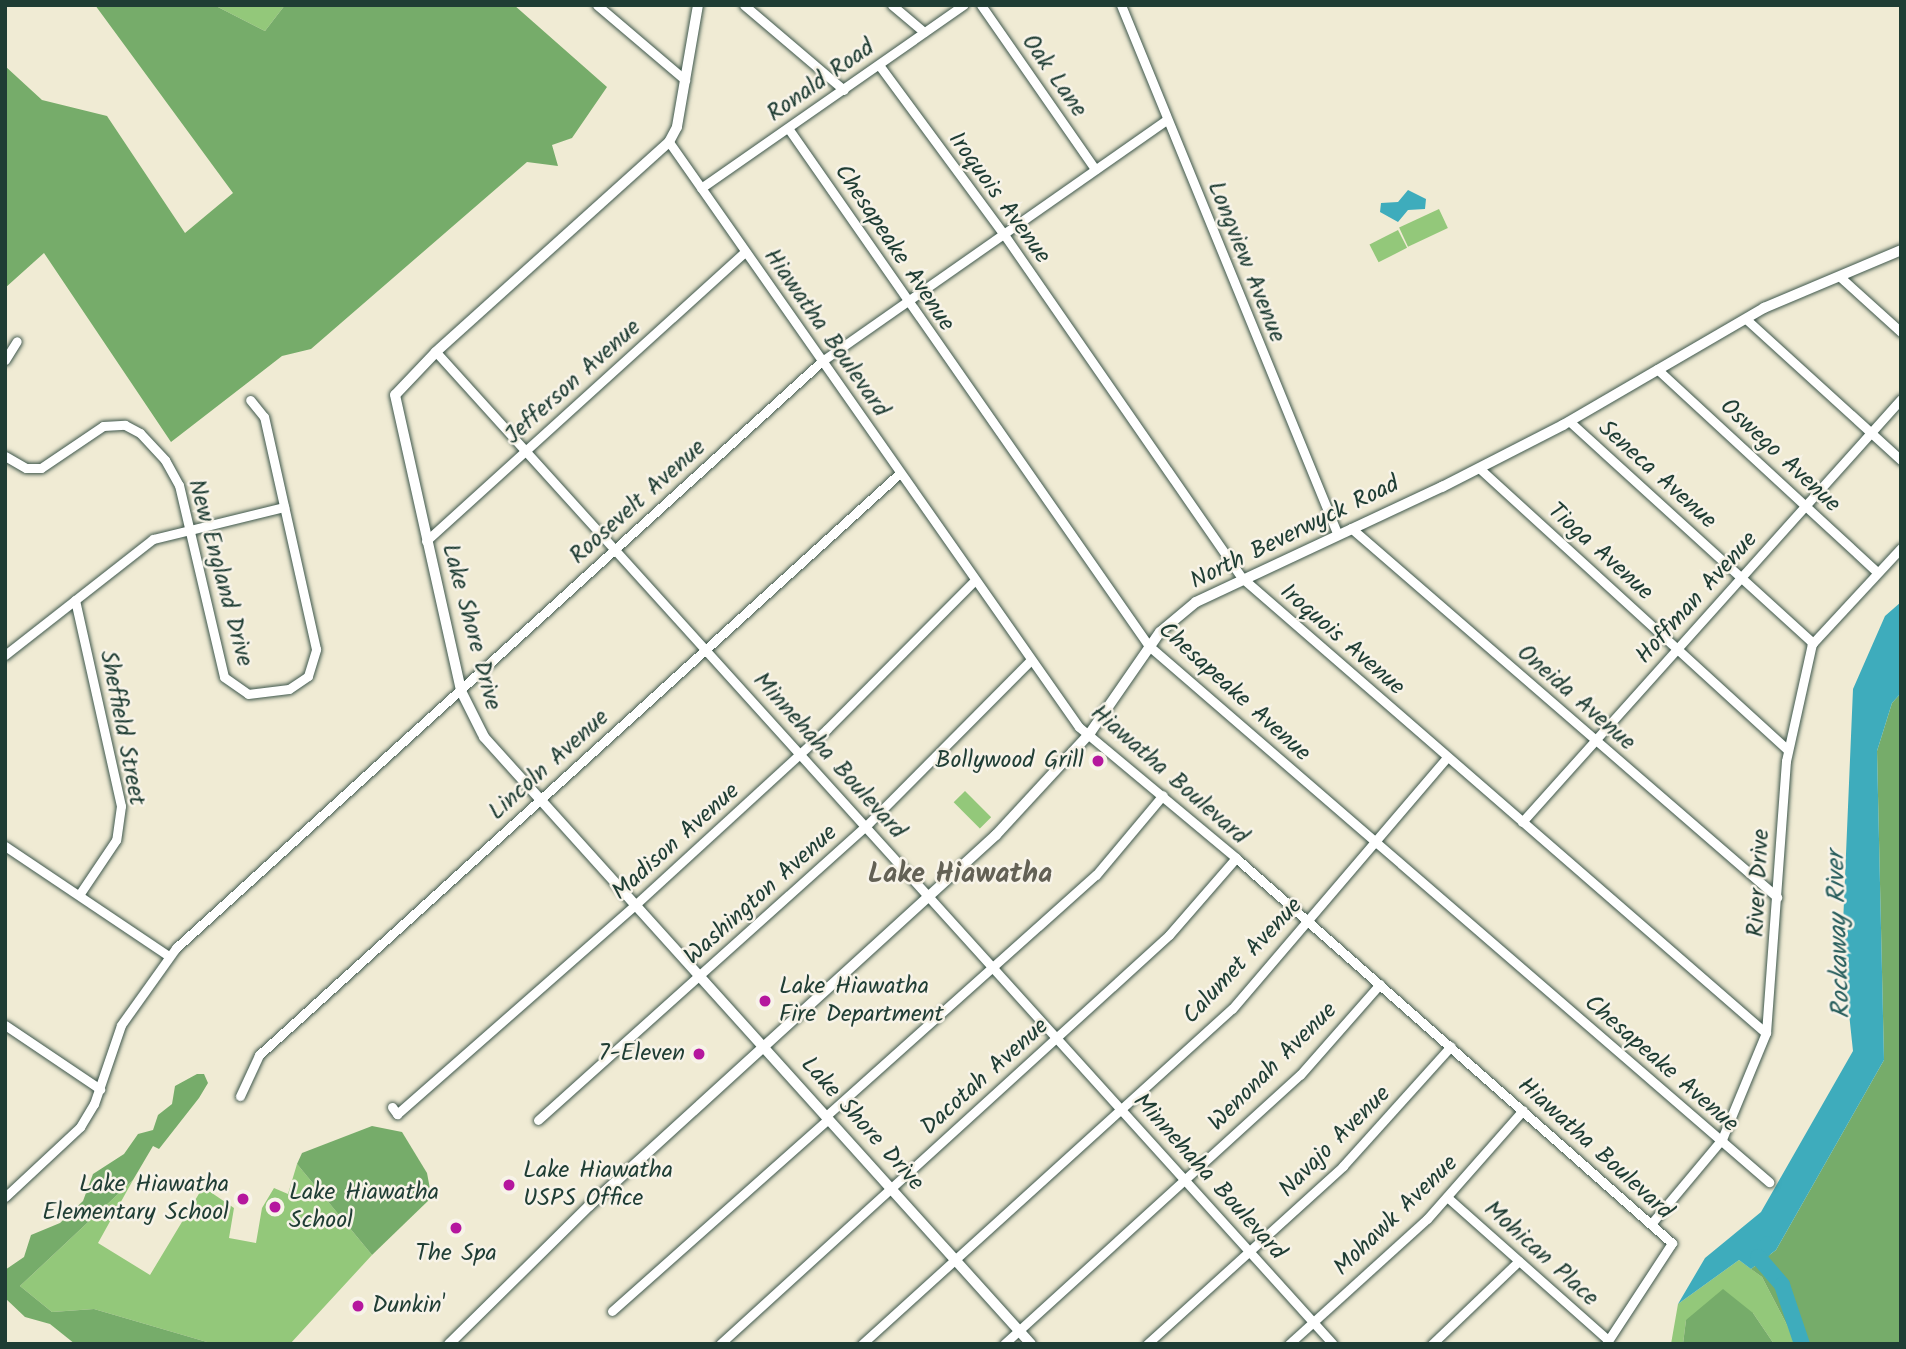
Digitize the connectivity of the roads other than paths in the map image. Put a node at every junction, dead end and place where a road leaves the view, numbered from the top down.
1 (597, 5) edge
2 (698, 5) edge
3 (744, 5) edge
4 (892, 5) edge
5 (964, 5) edge
6 (981, 5) edge
7 (1121, 5) edge
8 (924, 32) junction
9 (879, 65) junction
10 (685, 80) junction
11 (844, 90) junction
12 (1167, 119) junction
13 (788, 128) junction
14 (668, 142) junction
15 (1096, 169) junction
16 (701, 188) junction
17 (1003, 233) junction
18 (1901, 250) edge
19 (746, 252) junction
20 (1839, 276) junction
21 (907, 302) junction
22 (1746, 319) junction
23 (1901, 332) edge
24 (17, 341) dead end
25 (436, 352) junction
26 (5, 359) edge
27 (822, 361) junction
28 (1657, 369) junction
29 (1901, 399) edge
30 (250, 400) dead end
31 (1569, 421) junction
32 (1870, 432) junction
33 (526, 451) junction
34 (5, 456) edge
35 (1901, 460) edge
36 (1479, 468) junction
37 (900, 473) junction
38 (1805, 506) junction
39 (284, 507) junction
40 (1351, 528) junction
41 (190, 529) junction
42 (1337, 533) junction
43 (426, 541) junction
44 (1901, 548) edge
45 (615, 549) junction
46 (1876, 571) junction
47 (1241, 577) junction
48 (1741, 577) junction
49 (975, 580) junction
50 (75, 600) junction
51 (1813, 643) junction
52 (1149, 646) junction
53 (1677, 648) junction
54 (705, 649) junction
55 (5, 655) edge
56 (1031, 660) junction
57 (461, 691) junction
58 (1090, 733) junction
59 (1597, 741) junction
60 (1788, 750) junction
61 (800, 754) junction
62 (1447, 757) junction
63 (1163, 795) junction
64 (539, 800) junction
65 (1522, 822) junction
66 (866, 826) junction
67 (1375, 841) junction
68 (5, 846) edge
69 (1236, 858) junction
70 (79, 895) junction
71 (930, 896) junction
72 (1777, 897) junction
73 (635, 905) junction
74 (1308, 921) junction
75 (169, 956) junction
76 (994, 967) junction
77 (699, 976) junction
78 (1380, 984) junction
79 (5, 1025) edge
80 (1766, 1033) junction
81 (1058, 1038) junction
82 (1451, 1046) junction
83 (763, 1047) junction
84 (100, 1089) junction
85 (240, 1096) dead end
86 (392, 1107) dead end
87 (1122, 1109) junction
88 (1523, 1110) junction
89 (827, 1118) junction
90 (538, 1120) dead end
91 (1721, 1141) junction
92 (1186, 1178) junction
93 (1769, 1182) dead end
94 (892, 1189) junction
95 (7, 1192) edge
96 (1447, 1196) junction
97 (1651, 1224) junction
98 (1250, 1251) junction
99 (955, 1259) junction
100 (1519, 1261) junction
101 (612, 1311) dead end
102 (1313, 1321) junction
103 (1018, 1330) junction
104 (1607, 1342) edge
105 (449, 1344) edge
106 (720, 1344) edge
107 (862, 1344) edge
108 (1004, 1344) edge
109 (1031, 1344) edge
110 (1147, 1344) edge
111 (1289, 1344) edge
112 (1333, 1344) edge
113 (1432, 1344) edge

1 - 10 street
2 - 10 street, Lake Shore Drive
3 - 11 street
4 - 8 street
5 - 8 street, Ronald Road
6 - 15 street, Oak Lane
7 - 12 street, Longview Avenue
8 - 9 street, Ronald Road
9 - 11 street, Ronald Road
9 - 17 street, Iroquois Avenue
10 - 14 street, Lake Shore Drive
11 - 13 street, Ronald Road
12 - 15 street, Roosevelt Avenue
12 - 42 street, Longview Avenue
13 - 16 street, Ronald Road
13 - 21 street, Chesapeake Avenue
14 - 16 street, Hiawatha Boulevard
14 - 25 street, Lake Shore Drive
15 - 17 street, Roosevelt Avenue
16 - 19 street, Hiawatha Boulevard
17 - 21 street, Roosevelt Avenue
17 - 47 street, Iroquois Avenue
18 - 20 street, North Beverwyck Road
19 - 27 street, Hiawatha Boulevard
19 - 33 street, Jefferson Avenue
20 - 22 street, North Beverwyck Road
20 - 23 street
21 - 27 street, Roosevelt Avenue
21 - 52 street, Chesapeake Avenue
22 - 28 street, North Beverwyck Road
22 - 32 street
24 - 26 street
25 - 33 street, Minnehaha Boulevard
25 - 43 street, Lake Shore Drive
27 - 37 street, Hiawatha Boulevard
27 - 45 street, Roosevelt Avenue
28 - 31 street, North Beverwyck Road
28 - 38 street, Oswego Avenue
29 - 32 street, Hoffman Avenue
30 - 39 street, New England Drive
31 - 36 street, North Beverwyck Road
31 - 48 street, Seneca Avenue
32 - 35 street
32 - 38 street, Hoffman Avenue
33 - 43 street, Jefferson Avenue
33 - 45 street, Minnehaha Boulevard
34 - 41 street, New England Drive
36 - 40 street, North Beverwyck Road
36 - 53 street, Tioga Avenue
37 - 49 street, Hiawatha Boulevard
37 - 54 street, Lincoln Avenue
38 - 46 street, Oswego Avenue
38 - 48 street, Hoffman Avenue
39 - 41 street
39 - 41 street, New England Drive
40 - 42 street, North Beverwyck Road
40 - 59 street, Oneida Avenue
41 - 50 street
42 - 47 street, North Beverwyck Road
43 - 57 street, Lake Shore Drive
44 - 46 street, River Drive
45 - 54 street, Minnehaha Boulevard
45 - 57 street, Roosevelt Avenue
46 - 51 street, River Drive
47 - 52 street, North Beverwyck Road
47 - 62 street, Iroquois Avenue
48 - 51 street, Seneca Avenue
48 - 53 street, Hoffman Avenue
49 - 56 street, Hiawatha Boulevard
49 - 61 street, Madison Avenue
50 - 55 street
50 - 70 street, Sheffield Street
51 - 60 street, River Drive
52 - 58 street, North Beverwyck Road
52 - 67 street, Chesapeake Avenue
53 - 59 street, Hoffman Avenue
53 - 60 street, Tioga Avenue
54 - 61 street, Minnehaha Boulevard
54 - 64 street, Lincoln Avenue
56 - 58 street, Hiawatha Boulevard
56 - 66 street, Washington Avenue
57 - 64 street, Lake Shore Drive
57 - 75 street, Roosevelt Avenue
58 - 63 street, Hiawatha Boulevard
58 - 71 street, North Beverwyck Road
59 - 65 street, Hoffman Avenue
59 - 72 street, Oneida Avenue
60 - 72 street, River Drive
61 - 66 street, Minnehaha Boulevard
61 - 73 street, Madison Avenue
62 - 65 street, Iroquois Avenue
62 - 67 street, Calumet Avenue
63 - 69 street, Hiawatha Boulevard
63 - 76 street
64 - 73 street, Lake Shore Drive
64 - 85 street, Lincoln Avenue
65 - 80 street, Iroquois Avenue
66 - 71 street, Minnehaha Boulevard
66 - 77 street, Washington Avenue
67 - 74 street, Calumet Avenue
67 - 91 street, Chesapeake Avenue
68 - 70 street
69 - 74 street, Hiawatha Boulevard
69 - 81 street, Dacotah Avenue
70 - 75 street
71 - 76 street, Minnehaha Boulevard
71 - 83 street, North Beverwyck Road
72 - 80 street, River Drive
73 - 77 street, Lake Shore Drive
73 - 86 street, Madison Avenue
74 - 78 street, Hiawatha Boulevard
74 - 87 street, Calumet Avenue
75 - 84 street, Roosevelt Avenue
76 - 81 street, Minnehaha Boulevard
76 - 89 street
77 - 83 street, Lake Shore Drive
77 - 90 street, Washington Avenue
78 - 82 street, Hiawatha Boulevard
78 - 92 street, Wenonah Avenue
79 - 84 street
80 - 91 street, River Drive
81 - 87 street, Minnehaha Boulevard
81 - 94 street, Dacotah Avenue
82 - 88 street, Hiawatha Boulevard
82 - 98 street, Navajo Avenue
83 - 89 street, Lake Shore Drive
83 - 105 street, North Beverwyck Road
84 - 95 street, Roosevelt Avenue
87 - 92 street, Minnehaha Boulevard
87 - 99 street, Calumet Avenue
88 - 96 street, Mohawk Avenue
88 - 97 street, Hiawatha Boulevard
89 - 94 street, Lake Shore Drive
89 - 101 street
91 - 93 street, Chesapeake Avenue
91 - 97 street, River Drive
92 - 98 street, Minnehaha Boulevard
92 - 103 street, Wenonah Avenue
94 - 99 street, Lake Shore Drive
94 - 106 street, Dacotah Avenue
96 - 100 street, Mohican Place
96 - 102 street, Mohawk Avenue
97 - 104 street, Hiawatha Boulevard
98 - 102 street, Minnehaha Boulevard
98 - 110 street, Navajo Avenue
99 - 103 street, Lake Shore Drive
99 - 107 street, Calumet Avenue
100 - 104 street, Mohican Place
100 - 113 street
102 - 111 street, Mohawk Avenue
102 - 112 street, Minnehaha Boulevard
103 - 108 street, Wenonah Avenue
103 - 109 street, Lake Shore Drive

